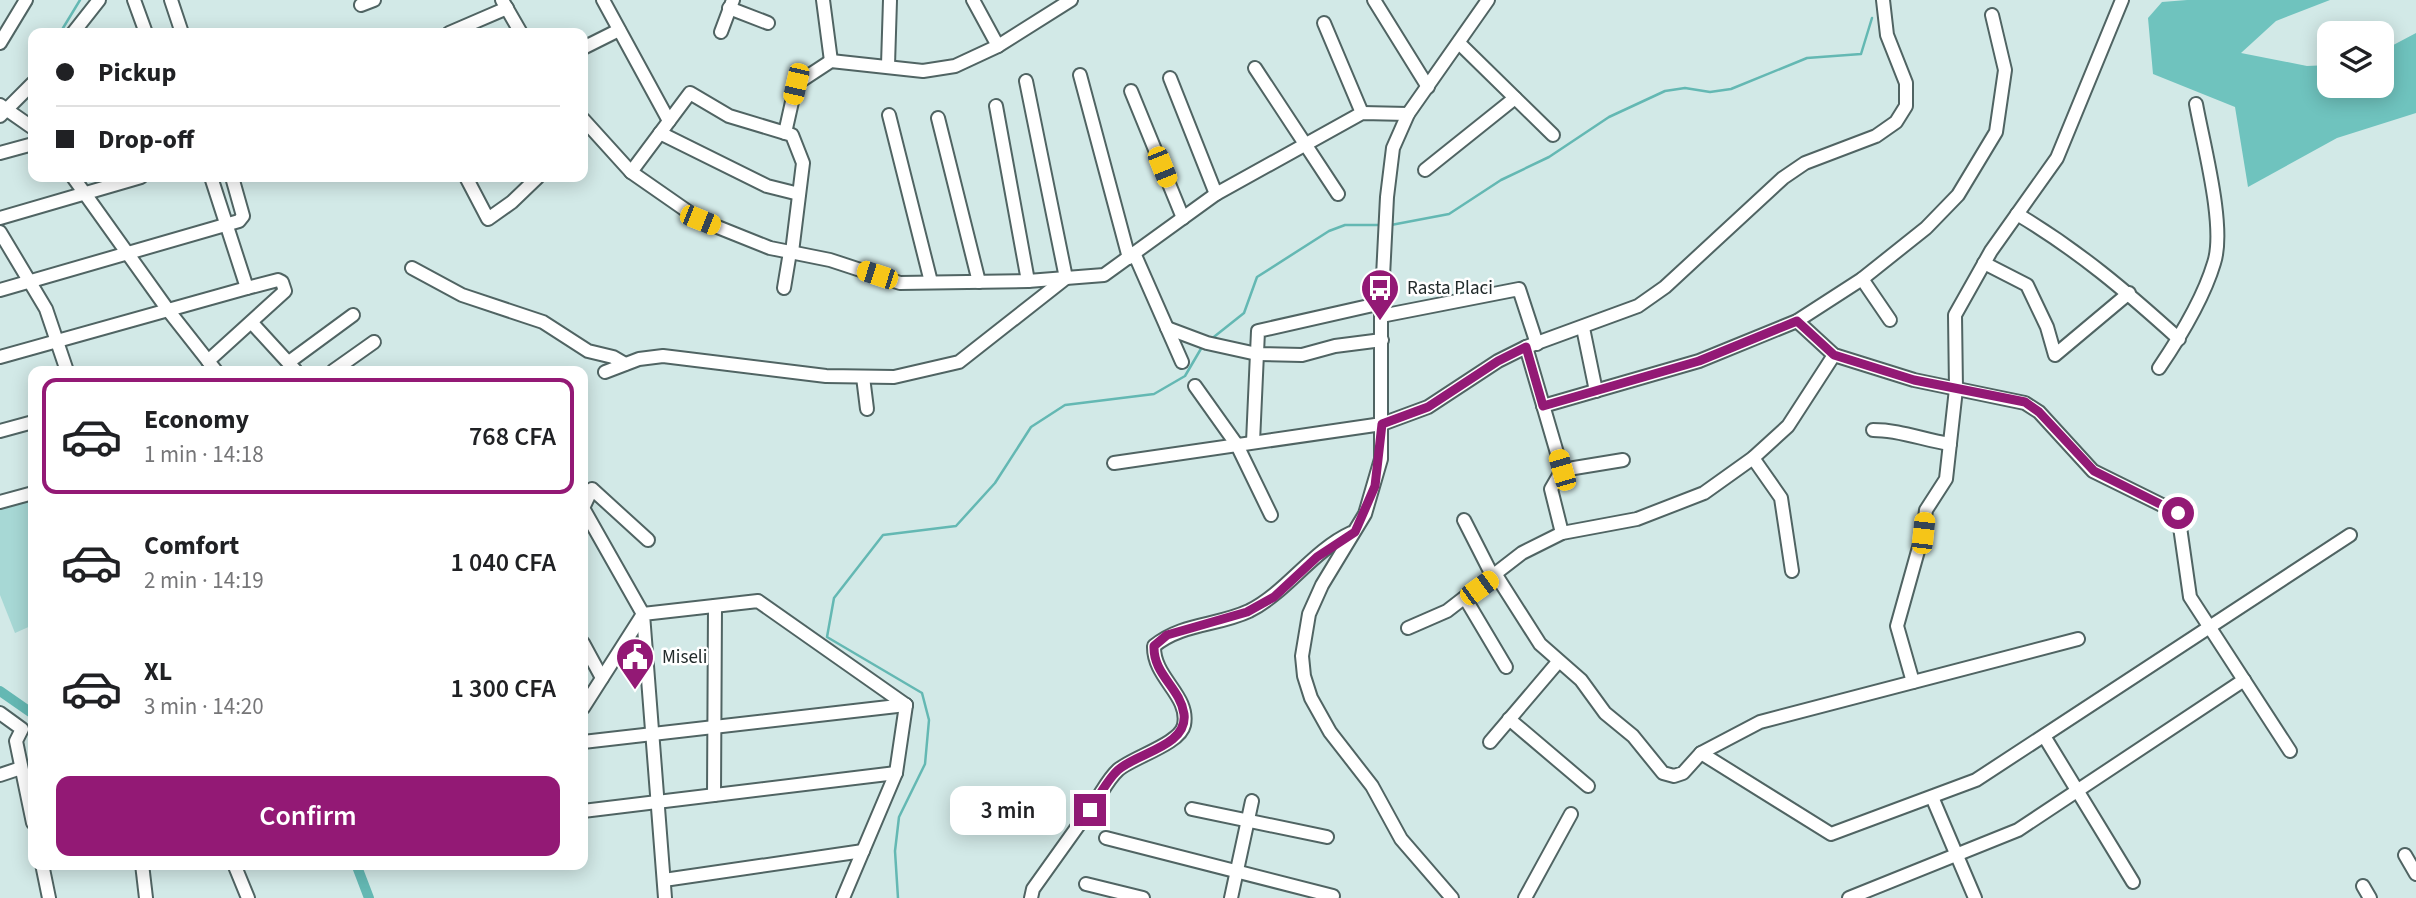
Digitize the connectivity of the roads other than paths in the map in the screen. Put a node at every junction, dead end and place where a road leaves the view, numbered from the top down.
1 (26, 0) edge
2 (99, 0) edge
3 (134, 0) edge
4 (171, 0) edge
5 (603, 0) edge
6 (823, 0) edge
7 (890, 0) edge
8 (973, 0) edge
9 (1071, 0) edge
10 (1374, 0) edge
11 (1488, 0) edge
12 (1882, 0) edge
13 (2122, 0) edge
14 (504, 4) edge
15 (731, 4) edge
16 (1051, 5) edge
17 (1992, 15) dead end
18 (768, 23) dead end
19 (1324, 23) dead end
20 (78, 28) edge
21 (142, 28) edge
22 (180, 28) edge
23 (477, 28) edge
24 (518, 28) edge
25 (619, 30) junction
26 (721, 32) dead end
27 (0, 43) edge
28 (1460, 44) junction
29 (588, 46) edge
30 (998, 46) junction
31 (831, 61) junction
32 (888, 65) junction
33 (1255, 68) dead end
34 (1080, 75) dead end
35 (1170, 78) dead end
36 (1026, 81) dead end
37 (1428, 87) junction
38 (28, 88) edge
39 (1131, 91) dead end
40 (1515, 98) junction
41 (2196, 104) dead end
42 (996, 106) dead end
43 (4, 110) edge
44 (1363, 113) junction
45 (1408, 114) junction
46 (889, 115) dead end
47 (938, 118) dead end
48 (28, 121) edge
49 (669, 121) junction
50 (588, 125) edge
51 (660, 133) junction
52 (785, 133) junction
53 (1553, 135) dead end
54 (1305, 144) junction
55 (28, 145) edge
56 (0, 153) edge
57 (1425, 170) dead end
58 (631, 172) junction
59 (76, 182) edge
60 (124, 182) edge
61 (213, 182) edge
62 (233, 182) edge
63 (469, 182) edge
64 (533, 182) edge
65 (85, 193) junction
66 (799, 194) junction
67 (1216, 194) junction
68 (1338, 194) dead end
69 (2017, 214) junction
70 (0, 218) edge
71 (1183, 218) junction
72 (226, 225) junction
73 (0, 232) edge
74 (791, 252) junction
75 (127, 253) junction
76 (1132, 256) junction
77 (1984, 263) junction
78 (412, 268) dead end
79 (1066, 278) junction
80 (1863, 278) junction
81 (31, 281) junction
82 (1028, 281) junction
83 (931, 282) junction
84 (979, 282) junction
85 (247, 288) junction
86 (784, 288) dead end
87 (0, 290) edge
88 (2129, 293) junction
89 (168, 310) junction
90 (1382, 310) junction
91 (353, 315) dead end
92 (1890, 320) dead end
93 (1797, 321) junction
94 (252, 323) junction
95 (1167, 328) junction
96 (1583, 328) junction
97 (2179, 339) junction
98 (1381, 340) junction
99 (59, 341) junction
100 (374, 342) dead end
101 (1531, 346) junction
102 (1257, 354) junction
103 (1834, 355) junction
104 (0, 357) edge
105 (1182, 362) dead end
106 (625, 364) junction
107 (66, 366) edge
108 (211, 366) edge
109 (215, 366) edge
110 (292, 366) edge
111 (294, 366) edge
112 (341, 366) edge
113 (2159, 368) dead end
114 (606, 372) dead end
115 (863, 377) junction
116 (1195, 386) dead end
117 (1956, 389) junction
118 (1596, 391) junction
119 (1543, 406) junction
120 (867, 409) dead end
121 (28, 423) edge
122 (1382, 424) junction
123 (1873, 430) dead end
124 (0, 431) edge
125 (1253, 443) junction
126 (1950, 443) junction
127 (1237, 445) junction
128 (1753, 458) junction
129 (1623, 460) dead end
130 (1114, 463) dead end
131 (1562, 470) junction
132 (28, 494) edge
133 (588, 497) edge
134 (0, 502) edge
135 (1271, 515) dead end
136 (588, 517) edge
137 (1464, 520) dead end
138 (1355, 532) junction
139 (1562, 533) junction
140 (2350, 536) dead end
141 (648, 540) dead end
142 (1792, 571) dead end
143 (1495, 576) junction
144 (1465, 598) junction
145 (715, 606) junction
146 (643, 614) junction
147 (2210, 627) junction
148 (1408, 628) dead end
149 (2078, 639) dead end
150 (588, 653) edge
151 (1558, 662) junction
152 (1506, 667) dead end
153 (601, 678) junction
154 (2244, 680) junction
155 (1913, 682) junction
156 (588, 700) edge
157 (906, 705) junction
158 (0, 713) edge
159 (1509, 719) junction
160 (715, 727) junction
161 (652, 734) junction
162 (2044, 736) junction
163 (588, 741) edge
164 (1490, 742) dead end
165 (2290, 751) dead end
166 (1701, 753) junction
167 (21, 768) junction
168 (896, 773) junction
169 (0, 775) edge
170 (1588, 786) dead end
171 (2077, 791) junction
172 (714, 795) junction
173 (1932, 797) junction
174 (28, 800) edge
175 (1252, 801) dead end
176 (657, 802) junction
177 (1192, 809) dead end
178 (588, 810) edge
179 (1571, 814) dead end
180 (1247, 821) junction
181 (1326, 836) dead end
182 (1106, 838) dead end
183 (863, 851) junction
184 (1957, 855) junction
185 (2405, 855) dead end
186 (43, 870) edge
187 (143, 870) edge
188 (236, 870) edge
189 (1236, 871) junction
190 (2416, 874) edge
191 (664, 880) junction
192 (2133, 882) dead end
193 (1086, 884) dead end
194 (1333, 895) dead end
195 (49, 898) edge
196 (146, 898) edge
197 (248, 898) edge
198 (665, 898) edge
199 (843, 898) edge
200 (1031, 898) edge
201 (1143, 898) edge
202 (1231, 898) edge
203 (1452, 898) edge
204 (1525, 898) edge
205 (1849, 898) edge
206 (1975, 898) edge

1 - 27 street
2 - 20 street
3 - 21 street
4 - 22 street
5 - 25 street
6 - 31 street
7 - 32 street
8 - 30 street
9 - 16 street
10 - 37 street
11 - 28 street
12 - 96 street
13 - 69 street
14 - 23 street
14 - 24 street
15 - 18 street
15 - 26 street
16 - 30 street
17 - 80 street
19 - 44 street
25 - 29 street
25 - 49 street
28 - 37 street
28 - 40 street
30 - 32 street
31 - 32 street
31 - 52 street
33 - 54 street
34 - 76 street
35 - 67 street
36 - 79 street
37 - 45 street
38 - 43 street
39 - 71 street
40 - 53 street
40 - 57 street
41 - 97 street
42 - 82 street
43 - 48 street
44 - 45 street
44 - 54 street
45 - 90 street
46 - 83 street
47 - 84 street
49 - 51 street
49 - 52 street
50 - 58 street
51 - 58 street
51 - 66 street
52 - 66 street
54 - 67 street
54 - 68 street
55 - 56 street
58 - 74 street
59 - 65 street
60 - 65 street
61 - 72 street
62 - 72 street
63 - 64 street
65 - 70 street
65 - 75 street
66 - 74 street
67 - 71 street
69 - 77 street
69 - 88 street
71 - 76 street
72 - 75 street
72 - 85 street
73 - 81 street
74 - 83 street
74 - 86 street
75 - 81 street
75 - 89 street
76 - 79 street
76 - 95 street
77 - 88 street
77 - 117 street
78 - 106 street
79 - 82 street
79 - 115 street
80 - 92 street
80 - 93 street
81 - 87 street
81 - 99 street
82 - 84 street
83 - 84 street
85 - 89 street
85 - 94 street
88 - 97 street
89 - 99 street
89 - 108 street
90 - 98 street
90 - 101 street
90 - 102 street
91 - 111 street
93 - 103 street
93 - 118 street
94 - 109 street
94 - 110 street
95 - 102 street
95 - 105 street
96 - 101 street
96 - 118 street
97 - 113 street
98 - 102 street
98 - 122 street
99 - 104 street
99 - 107 street
100 - 112 street
101 - 119 street
101 - 122 street
102 - 125 street
103 - 117 street
103 - 128 street
106 - 114 street
106 - 115 street
115 - 120 street
116 - 127 street
117 - 126 street
117 - 147 street
118 - 119 street
119 - 131 street
121 - 124 street
122 - 125 street
122 - 138 street
123 - 126 street
125 - 127 street
126 - 155 street
127 - 130 street
127 - 135 street
128 - 139 street
128 - 142 street
129 - 131 street
131 - 139 street
132 - 134 street
133 - 141 street
136 - 146 street
137 - 143 street
138 - 200 street
138 - 203 street
139 - 143 street
140 - 147 street
143 - 144 street
143 - 151 street
144 - 148 street
144 - 152 street
145 - 146 street
145 - 157 street
145 - 160 street
146 - 153 street
146 - 161 street
147 - 154 street
147 - 162 street
149 - 155 street
150 - 153 street
151 - 159 street
151 - 166 street
153 - 156 street
154 - 165 street
154 - 171 street
155 - 166 street
157 - 160 street
157 - 168 street
158 - 167 street
159 - 164 street
159 - 170 street
160 - 161 street
160 - 172 street
161 - 163 street
161 - 176 street
162 - 171 street
162 - 173 street
166 - 173 street
167 - 169 street
167 - 174 street
168 - 172 street
168 - 183 street
171 - 184 street
171 - 192 street
172 - 176 street
173 - 184 street
175 - 180 street
176 - 178 street
176 - 191 street
177 - 180 street
179 - 204 street
180 - 181 street
180 - 189 street
182 - 189 street
183 - 191 street
183 - 199 street
184 - 205 street
184 - 206 street
185 - 190 street
186 - 195 street
187 - 196 street
188 - 197 street
189 - 194 street
189 - 202 street
191 - 198 street
193 - 201 street

